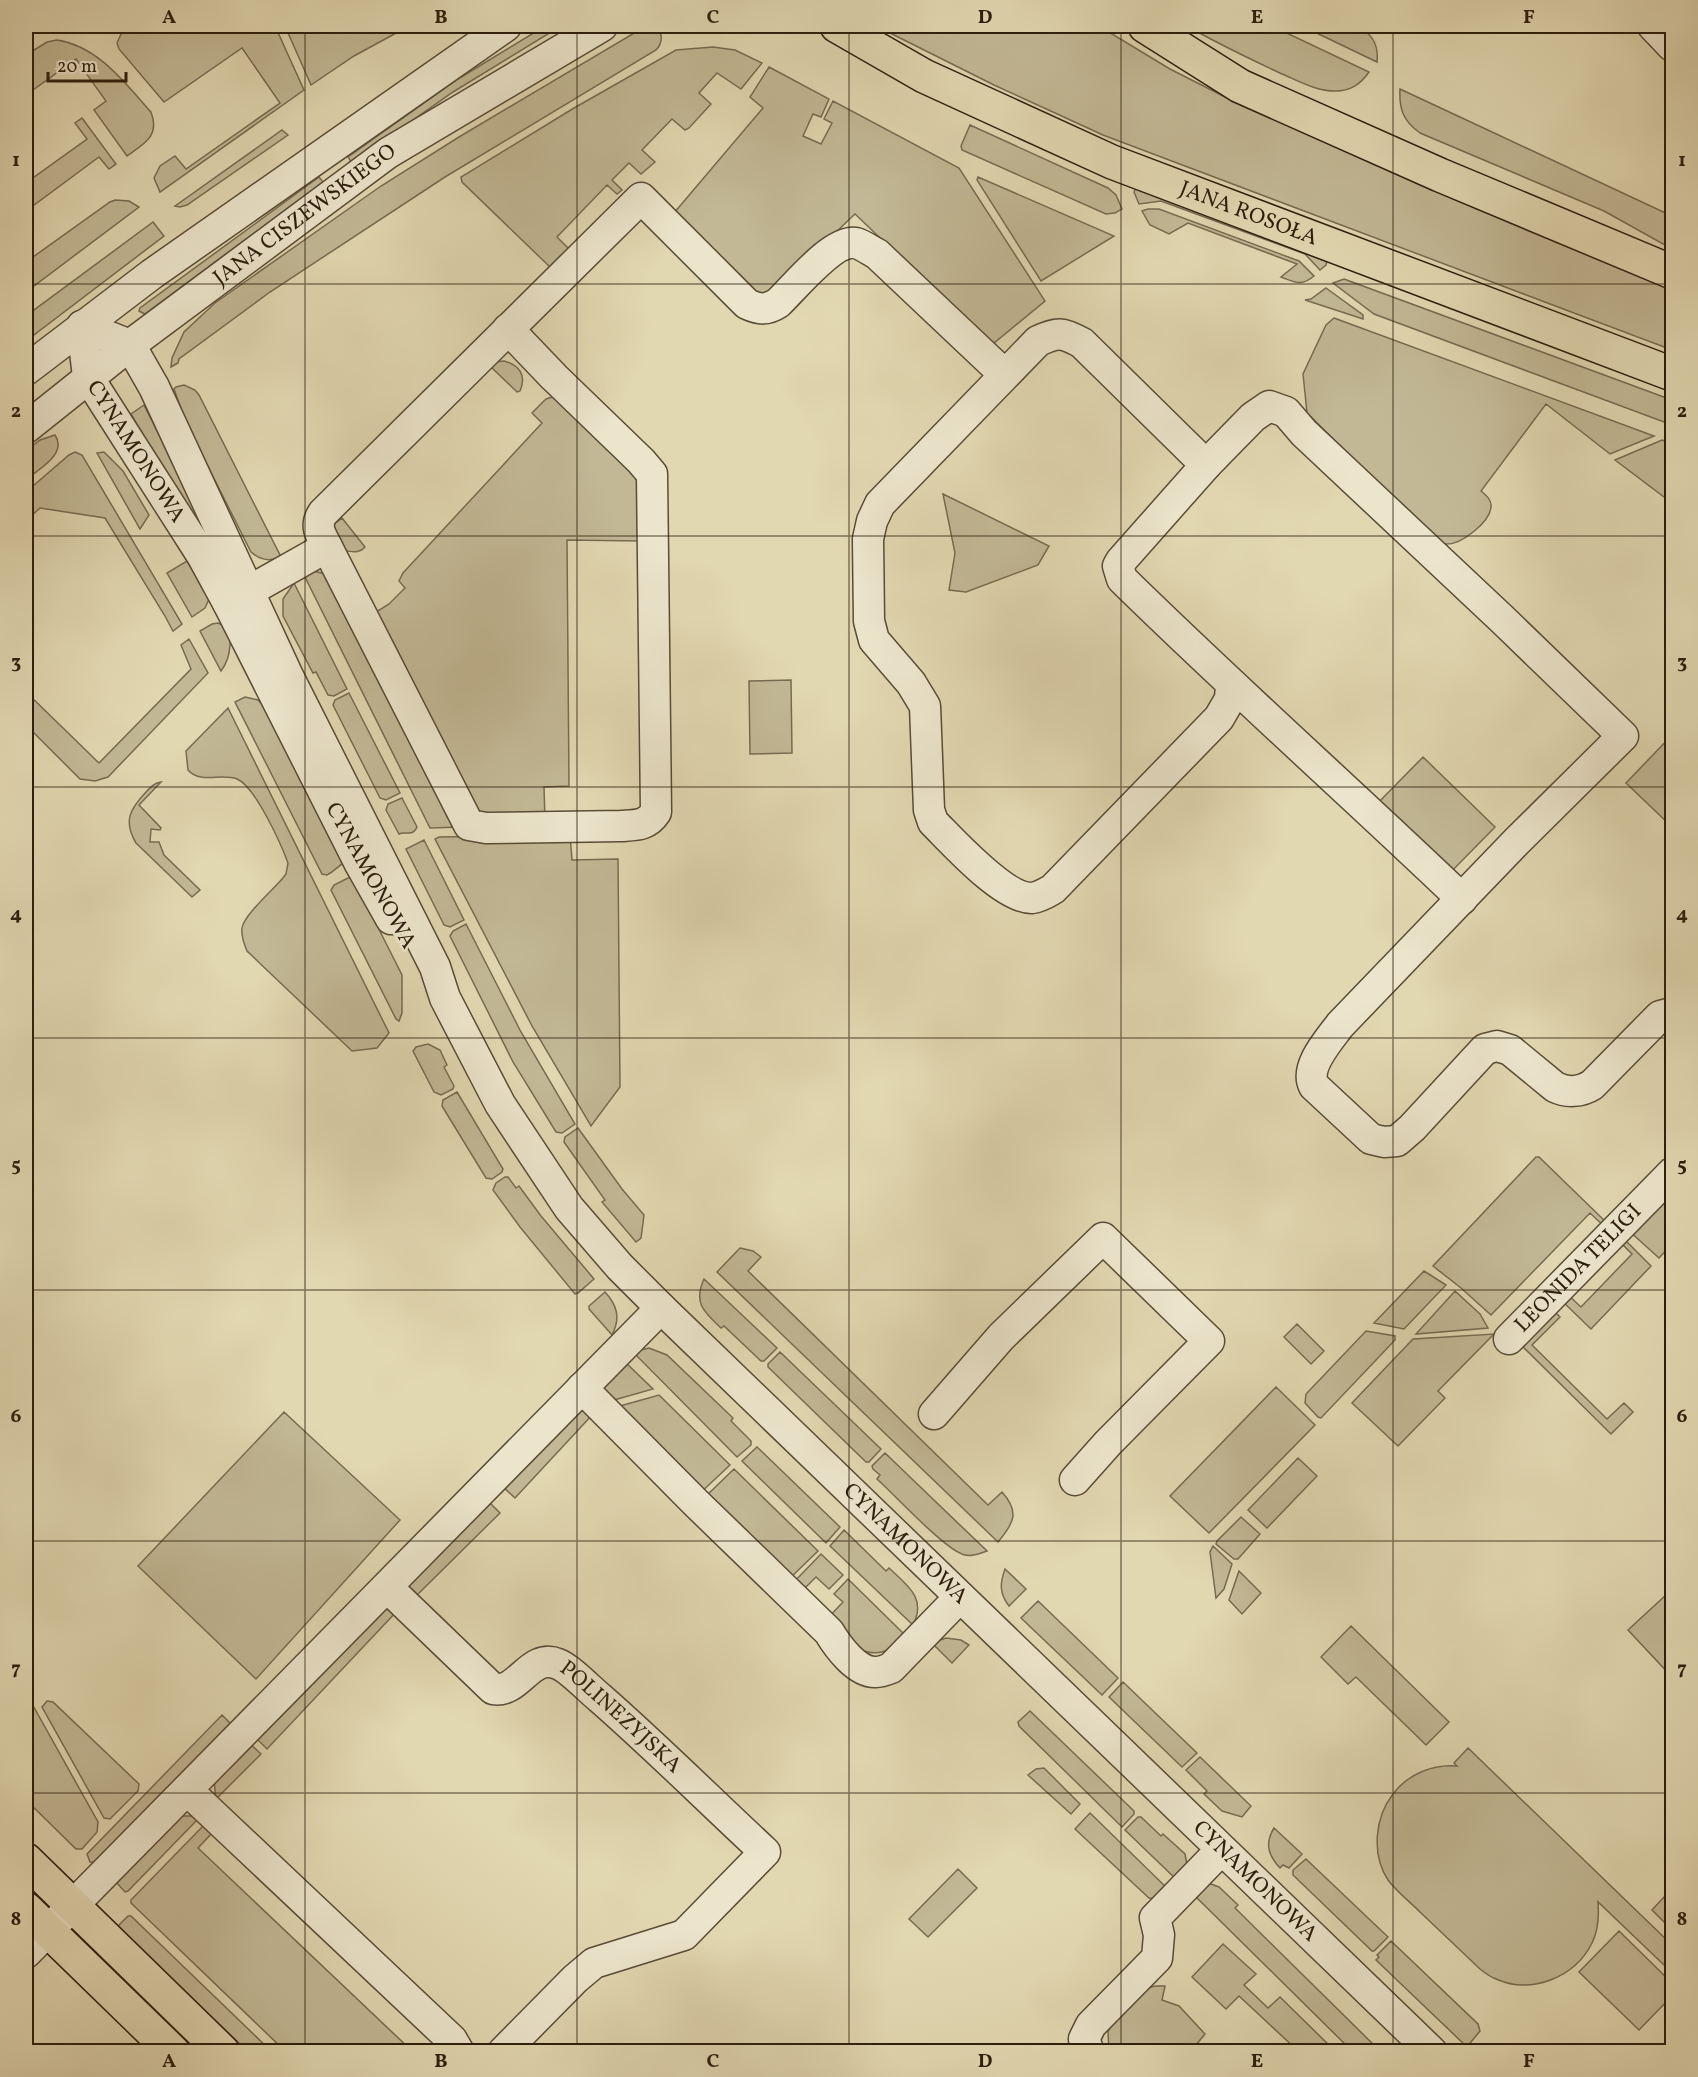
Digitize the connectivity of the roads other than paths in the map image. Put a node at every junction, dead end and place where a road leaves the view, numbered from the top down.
1 (506, 26) edge
2 (602, 26) edge
3 (837, 26) edge
4 (1145, 26) edge
5 (1653, 26) edge
6 (1672, 46) edge
7 (1672, 272) edge
8 (82, 326) junction
9 (508, 329) junction
10 (130, 345) junction
11 (26, 370) edge
12 (1004, 374) junction
13 (1672, 374) edge
14 (88, 377) junction
15 (26, 429) edge
16 (1206, 465) junction
17 (327, 548) junction
18 (239, 597) junction
19 (1231, 685) junction
20 (1462, 899) junction
21 (1672, 1014) edge
22 (1672, 1173) edge
23 (661, 1308) junction
24 (1509, 1339) dead end
25 (582, 1388) junction
26 (934, 1414) dead end
27 (1075, 1480) dead end
28 (387, 1587) junction
29 (960, 1598) junction
30 (187, 1790) junction
31 (1221, 1850) junction
32 (26, 1860) edge
33 (72, 1906) junction
34 (33, 1931) edge
35 (1428, 2049) edge
36 (173, 2052) edge
37 (223, 2052) edge
38 (459, 2052) edge
39 (503, 2052) edge
40 (1089, 2052) edge

1 - 8 street, JANA CISZEWSKIEGO
2 - 10 street, JANA CISZEWSKIEGO
3 - 13 main road, JANA ROSOŁA
4 - 7 main road
5 - 6 street
8 - 10 street
8 - 11 street, JANA CISZEWSKIEGO
8 - 14 street, CYNAMONOWA
9 - 12 street
9 - 17 street
9 - 17 street
10 - 14 street, JANA CISZEWSKIEGO
10 - 18 street, CYNAMONOWA
12 - 16 street
12 - 19 street
14 - 15 street, JANA CISZEWSKIEGO
14 - 18 street, CYNAMONOWA
16 - 19 street
16 - 20 street
17 - 18 street
18 - 23 street, CYNAMONOWA
19 - 20 street
20 - 21 street
22 - 24 street, LEONIDA TELIGI
23 - 25 street
23 - 29 street, CYNAMONOWA
25 - 28 street
25 - 29 street
26 - 27 street
28 - 30 street
28 - 39 street, POLINEZYJSKA
29 - 31 street, CYNAMONOWA
30 - 33 street
30 - 38 street
31 - 35 street, CYNAMONOWA
31 - 40 street
32 - 33 main road
33 - 34 street
33 - 37 main road
34 - 36 main road

